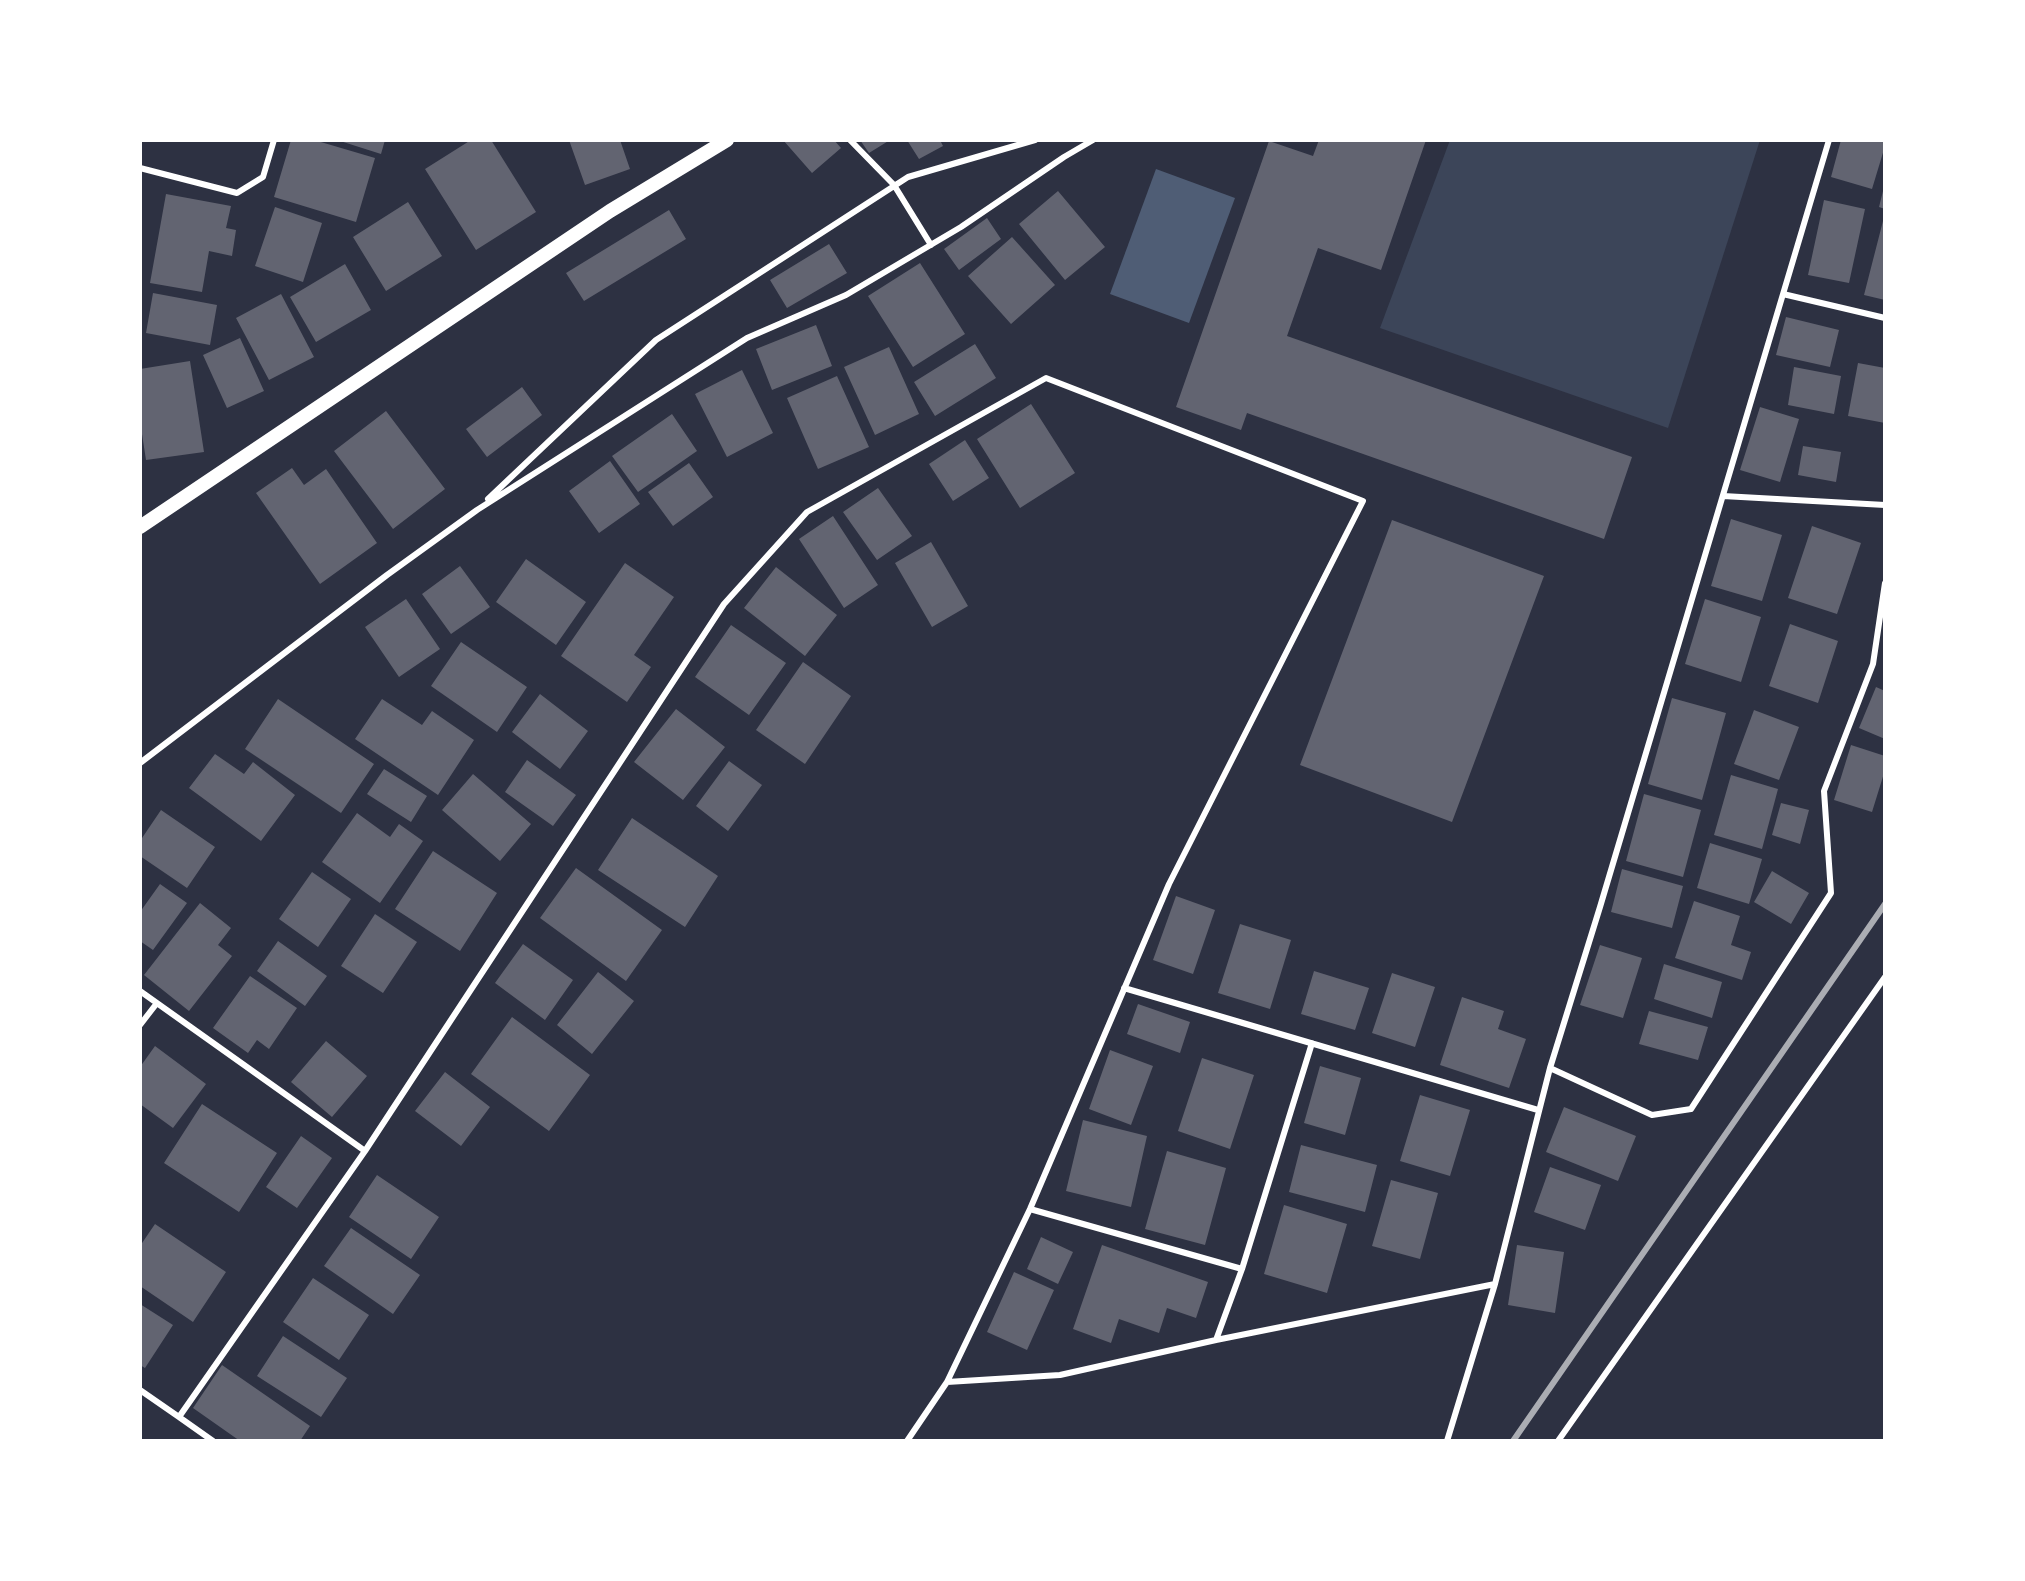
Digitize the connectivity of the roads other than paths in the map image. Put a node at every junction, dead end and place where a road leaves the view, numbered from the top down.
1 (274, 140) edge
2 (727, 140) edge
3 (850, 140) edge
4 (1035, 140) edge
5 (1093, 140) edge
6 (1829, 140) edge
7 (140, 168) edge
8 (894, 185) junction
9 (931, 245) junction
10 (1783, 294) junction
11 (1885, 318) edge
12 (1723, 496) junction
13 (1885, 505) edge
14 (477, 510) junction
15 (140, 527) edge
16 (1885, 583) edge
17 (140, 763) edge
18 (1885, 977) edge
19 (1124, 988) junction
20 (140, 991) edge
21 (157, 1003) junction
22 (140, 1025) edge
23 (1312, 1043) junction
24 (1550, 1068) junction
25 (1538, 1110) junction
26 (365, 1151) junction
27 (1030, 1209) junction
28 (1242, 1269) junction
29 (1495, 1284) junction
30 (1216, 1340) junction
31 (947, 1382) junction
32 (140, 1390) edge
33 (179, 1417) junction
34 (213, 1441) edge
35 (907, 1441) edge
36 (1447, 1441) edge
37 (1558, 1441) edge

1 - 7 lane
2 - 15 street
3 - 8 lane
4 - 8 lane
5 - 9 lane
6 - 10 lane
8 - 9 lane
8 - 14 lane
9 - 14 lane
10 - 11 lane
10 - 12 lane
12 - 13 lane
12 - 24 lane
14 - 17 lane
16 - 24 lane
18 - 37 lane
19 - 23 lane
19 - 26 lane
19 - 27 lane
20 - 21 lane
21 - 22 lane
21 - 26 lane
23 - 25 lane
23 - 28 lane
24 - 25 lane
25 - 29 lane
26 - 33 lane
27 - 28 lane
27 - 31 lane
28 - 30 lane
29 - 30 lane
29 - 36 lane
30 - 31 lane
31 - 35 lane
32 - 33 lane
33 - 34 lane

